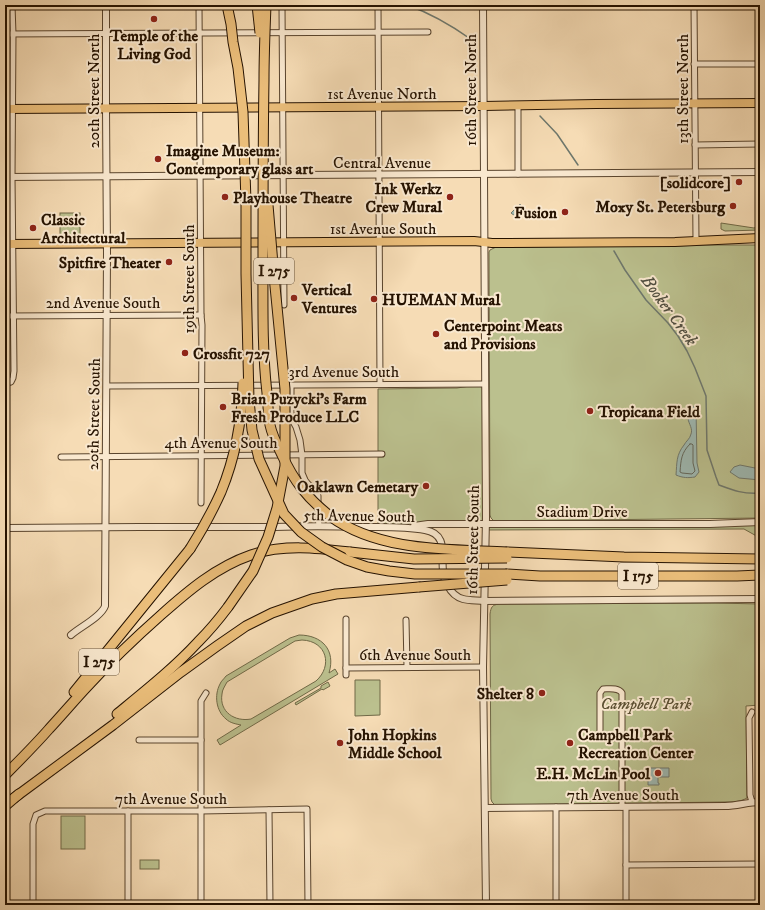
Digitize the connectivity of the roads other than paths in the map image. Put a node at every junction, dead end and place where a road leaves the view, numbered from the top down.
1 (12, 5) edge
2 (106, 5) edge
3 (199, 5) edge
4 (221, 5) edge
5 (227, 5) edge
6 (257, 5) edge
7 (266, 5) edge
8 (282, 5) edge
9 (378, 5) edge
10 (483, 5) edge
11 (694, 5) edge
12 (378, 32) junction
13 (428, 32) dead end
14 (199, 33) junction
15 (282, 33) junction
16 (5, 34) edge
17 (13, 34) junction
18 (107, 34) junction
19 (233, 42) junction
20 (694, 64) junction
21 (760, 64) edge
22 (264, 80) junction
23 (695, 103) junction
24 (760, 103) edge
25 (518, 105) junction
26 (484, 106) junction
27 (379, 107) junction
28 (106, 108) junction
29 (200, 108) junction
30 (283, 108) junction
31 (9, 109) edge
32 (695, 144) junction
33 (760, 144) edge
34 (264, 152) junction
35 (695, 172) junction
36 (760, 172) edge
37 (484, 174) junction
38 (518, 174) junction
39 (283, 175) junction
40 (379, 175) junction
41 (106, 176) junction
42 (200, 176) junction
43 (8, 177) edge
44 (760, 238) edge
45 (696, 241) junction
46 (283, 242) junction
47 (380, 242) junction
48 (484, 242) junction
49 (200, 243) junction
50 (9, 244) edge
51 (107, 244) junction
52 (246, 274) junction
53 (284, 305) dead end
54 (13, 315) junction
55 (107, 315) junction
56 (201, 315) junction
57 (5, 316) edge
58 (8, 382) edge
59 (380, 384) junction
60 (485, 384) junction
61 (201, 385) junction
62 (291, 385) junction
63 (107, 386) junction
64 (382, 454) dead end
65 (201, 455) junction
66 (302, 455) junction
67 (106, 456) junction
68 (61, 457) dead end
69 (201, 503) dead end
70 (760, 522) edge
71 (486, 524) junction
72 (320, 526) junction
73 (106, 527) junction
74 (404, 527) junction
75 (5, 528) edge
76 (507, 555) junction
77 (760, 560) edge
78 (760, 575) edge
79 (737, 576) junction
80 (507, 577) junction
81 (760, 580) edge
82 (760, 599) edge
83 (484, 601) junction
84 (346, 619) dead end
85 (406, 620) dead end
86 (71, 635) dead end
87 (407, 667) junction
88 (484, 667) junction
89 (346, 668) junction
90 (346, 675) dead end
91 (206, 693) dead end
92 (752, 712) dead end
93 (622, 738) junction
94 (140, 740) dead end
95 (201, 740) junction
96 (5, 775) edge
97 (14, 798) junction
98 (752, 802) junction
99 (760, 802) edge
100 (5, 806) edge
101 (556, 807) junction
102 (624, 807) junction
103 (485, 808) junction
104 (269, 810) junction
105 (128, 811) junction
106 (201, 811) junction
107 (760, 864) edge
108 (626, 865) junction
109 (34, 905) edge
110 (128, 905) edge
111 (201, 905) edge
112 (270, 905) edge
113 (308, 905) edge
114 (486, 905) edge
115 (556, 905) edge
116 (626, 905) edge

1 - 17 street
2 - 18 street, 20th Street North
3 - 14 street, 19th Street South
4 - 19 highway, bridge
5 - 19 highway, I 275, bridge
6 - 22 highway, I 275, bridge
7 - 22 highway, bridge
8 - 15 street
9 - 12 street
10 - 26 street, 16th Street North
11 - 20 street, 13th Street North
12 - 13 street
12 - 15 street
12 - 27 street
14 - 15 street
14 - 18 street
14 - 29 street, 19th Street South
15 - 30 street
16 - 17 street
17 - 18 street
17 - 31 street
18 - 28 street, 20th Street North
19 - 52 highway, I 275, bridge
20 - 21 street
20 - 23 street, 13th Street North
22 - 34 highway, I 275, bridge
23 - 24 main road, 1st Avenue North
23 - 25 main road, 1st Avenue North
23 - 32 street, 13th Street North
25 - 26 main road, 1st Avenue North
25 - 38 street
26 - 27 main road, 1st Avenue North
26 - 37 street, 16th Street North
27 - 30 main road, 1st Avenue North
27 - 40 street
28 - 29 main road, 1st Avenue North
28 - 31 main road, 1st Avenue North
28 - 41 street, 20th Street North
29 - 30 main road, 1st Avenue North
29 - 42 street, 19th Street South
30 - 39 street
31 - 43 street
32 - 33 street
32 - 35 street, 13th Street North
34 - 76 highway, bridge
34 - 97 highway, I 275, bridge
35 - 36 street, Central Avenue
35 - 38 street, Central Avenue
35 - 45 street, 13th Street North
37 - 38 street, Central Avenue
37 - 40 street, Central Avenue
37 - 48 street, 16th Street South
39 - 40 street, Central Avenue
39 - 42 street, Central Avenue
39 - 46 street
40 - 47 street
41 - 42 street, Central Avenue
41 - 43 street, Central Avenue
41 - 51 street, 20th Street South
42 - 49 street, 19th Street South
43 - 50 street
44 - 45 main road, 1st Avenue South
45 - 48 main road, 1st Avenue South
46 - 47 main road, 1st Avenue South
46 - 49 main road, 1st Avenue South
46 - 53 street
47 - 48 main road, 1st Avenue South
47 - 59 street
48 - 60 street, 16th Street South
49 - 51 main road, 1st Avenue South
49 - 56 street, 19th Street South
50 - 51 main road, 1st Avenue South
50 - 54 street
51 - 55 street, 20th Street South
52 - 80 highway, bridge
52 - 96 highway, I 275, bridge
54 - 55 street, 2nd Avenue South
54 - 57 street, 2nd Avenue South
54 - 58 street
55 - 56 street, 2nd Avenue South
55 - 63 street, 20th Street South
56 - 61 street, 19th Street South
59 - 60 street, 3rd Avenue South
59 - 62 street, 3rd Avenue South
60 - 71 street, 16th Street South
61 - 62 street, 3rd Avenue South
61 - 63 street, 3rd Avenue South
61 - 65 street, 19th Street South
62 - 66 street
63 - 67 street, 20th Street South
64 - 66 street, 4th Avenue South
65 - 66 street, 4th Avenue South
65 - 67 street, 4th Avenue South
65 - 69 street, 19th Street South
66 - 72 street
67 - 68 street, 4th Avenue South
67 - 73 street, 20th Street South
70 - 71 street, Stadium Drive
71 - 74 street, Stadium Drive
71 - 83 street, 16th Street South
72 - 73 street, 5th Avenue South
72 - 74 street, 5th Avenue South
73 - 75 street, 5th Avenue South
73 - 86 street, 20th Street South
74 - 83 street, 5th Avenue South
76 - 77 highway, I 175
76 - 96 highway, bridge
78 - 79 highway, I 175
79 - 80 highway, I 175
79 - 81 highway
80 - 97 highway, bridge
82 - 83 street, 5th Avenue South
83 - 88 street, 16th Street South
84 - 89 street
85 - 87 street
87 - 88 street, 6th Avenue South
87 - 89 street, 6th Avenue South
88 - 103 street, 16th Street South
89 - 90 street
91 - 95 street
92 - 98 street
93 - 93 street
93 - 102 street
94 - 95 street
95 - 106 street
97 - 100 highway, I 275
98 - 99 street, 7th Avenue South
98 - 102 street, 7th Avenue South
101 - 102 street, 7th Avenue South
101 - 103 street, 7th Avenue South
101 - 115 street
102 - 108 street
103 - 114 street, 16th Street South
104 - 106 street, 7th Avenue South
104 - 112 street
104 - 113 street, 7th Avenue South
105 - 106 street, 7th Avenue South
105 - 109 street, 7th Avenue South
105 - 110 street
106 - 111 street
107 - 108 street
108 - 116 street

